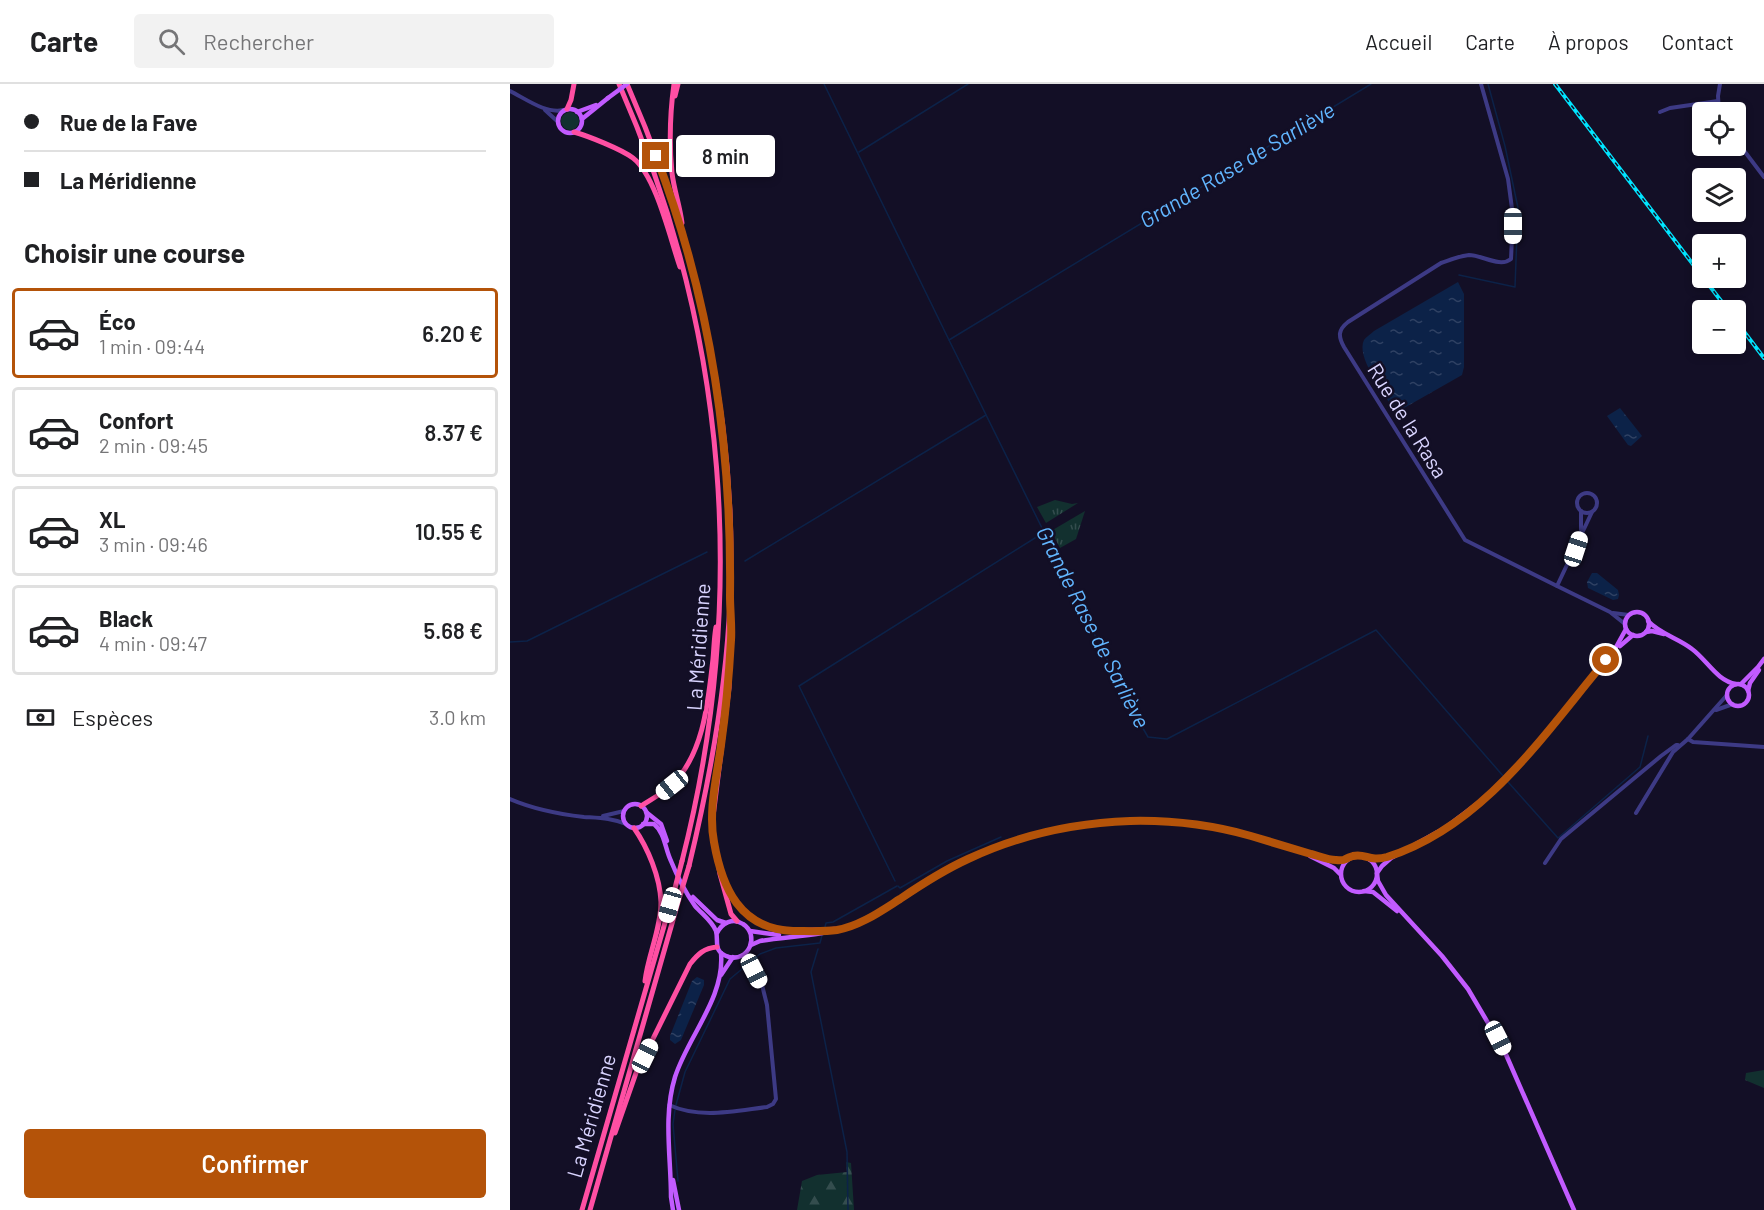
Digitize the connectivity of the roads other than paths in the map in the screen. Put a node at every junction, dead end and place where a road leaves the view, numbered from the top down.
1 (574, 84) edge
2 (619, 84) edge
3 (627, 84) edge
4 (676, 84) edge
5 (1481, 84) edge
6 (1720, 84) edge
7 (510, 91) edge
8 (1718, 100) joint
9 (599, 105) junction
10 (542, 107) junction
11 (565, 110) junction
12 (577, 112) junction
13 (1660, 112) dead end
14 (582, 119) junction
15 (557, 121) junction
16 (574, 132) junction
17 (1746, 153) edge
18 (1764, 177) edge
19 (687, 249) junction
20 (689, 291) junction
21 (1581, 511) junction
22 (1592, 512) junction
23 (1581, 534) junction
24 (1557, 586) junction
25 (730, 603) junction
26 (721, 608) junction
27 (1610, 612) junction
28 (1629, 615) junction
29 (1648, 621) junction
30 (1625, 627) junction
31 (1646, 632) junction
32 (1633, 636) junction
33 (1670, 636) junction
34 (1615, 649) junction
35 (1764, 659) edge
36 (1764, 664) edge
37 (1712, 669) junction
38 (1738, 684) junction
39 (1748, 691) junction
40 (1728, 694) junction
41 (1733, 704) junction
42 (1713, 711) junction
43 (1688, 739) junction
44 (1678, 745) junction
45 (1764, 747) edge
46 (510, 800) edge
47 (641, 806) junction
48 (624, 811) junction
49 (646, 812) junction
50 (1636, 813) dead end
51 (596, 817) junction
52 (626, 824) junction
53 (643, 824) junction
54 (634, 828) junction
55 (1428, 838) junction
56 (713, 841) junction
57 (1288, 848) junction
58 (1348, 859) junction
59 (1370, 860) junction
60 (1545, 863) dead end
61 (1340, 874) junction
62 (1377, 874) junction
63 (1364, 891) junction
64 (1406, 919) junction
65 (737, 921) junction
66 (726, 923) junction
67 (839, 929) junction
68 (750, 932) junction
69 (717, 933) junction
70 (788, 936) junction
71 (751, 945) junction
72 (717, 947) junction
73 (721, 953) junction
74 (745, 953) junction
75 (733, 957) junction
76 (720, 977) junction
77 (643, 997) junction
78 (674, 1107) junction
79 (671, 1168) junction
80 (596, 1188) junction
81 (582, 1210) edge
82 (590, 1210) edge
83 (673, 1210) edge
84 (679, 1210) edge
85 (1574, 1210) edge

1 - 11 highway
2 - 20 highway, La Méridienne
3 - 9 main road, bridge
3 - 19 highway, La Méridienne
4 - 19 highway
5 - 24 street, Rue de la Rasa
6 - 8 street
7 - 10 street
8 - 13 street
9 - 12 main road
9 - 14 main road
10 - 11 street
10 - 15 street
11 - 12 main road
11 - 15 main road
12 - 14 main road
14 - 16 main road
15 - 16 main road
16 - 20 highway
17 - 18 street
19 - 25 highway, La Méridienne
20 - 26 highway, La Méridienne
21 - 22 street
21 - 22 street
21 - 23 street
22 - 23 street
23 - 24 street
24 - 27 street, Rue de la Rasa
25 - 56 highway
25 - 80 highway, La Méridienne, bridge
26 - 47 highway
26 - 77 highway, La Méridienne, bridge
27 - 28 street
27 - 30 street
28 - 29 main road
28 - 30 main road
29 - 31 main road
29 - 33 main road
30 - 32 main road
30 - 34 main road
31 - 32 main road
31 - 33 main road
32 - 34 main road
33 - 37 main road
34 - 55 main road
35 - 38 main road
36 - 39 main road
37 - 38 main road
37 - 40 main road
38 - 39 main road
38 - 40 main road
39 - 41 main road
40 - 41 main road
40 - 42 street
41 - 42 street
42 - 43 street
43 - 44 street
43 - 45 street
44 - 50 street
44 - 60 street
46 - 51 street
47 - 48 main road
47 - 49 main road
48 - 51 street
48 - 52 main road
49 - 53 main road
49 - 66 main road
51 - 52 street
52 - 54 main road
53 - 54 main road
53 - 69 main road
54 - 77 highway
55 - 59 main road
55 - 62 main road
56 - 65 highway
56 - 67 highway
57 - 58 main road
57 - 61 main road
57 - 67 main road
58 - 59 main road
58 - 61 main road
59 - 62 main road
61 - 63 main road
62 - 63 main road
62 - 64 main road
63 - 64 main road
64 - 85 main road
65 - 66 main road
65 - 68 main road
66 - 69 main road
67 - 70 main road
68 - 70 main road
68 - 71 main road
69 - 72 main road
70 - 71 main road
71 - 74 main road
72 - 73 main road
72 - 80 highway
73 - 75 main road
73 - 76 main road
74 - 75 main road
74 - 78 street
75 - 76 main road
76 - 78 main road
77 - 81 highway, La Méridienne
78 - 79 main road
79 - 83 main road
79 - 84 main road
80 - 82 highway, La Méridienne

